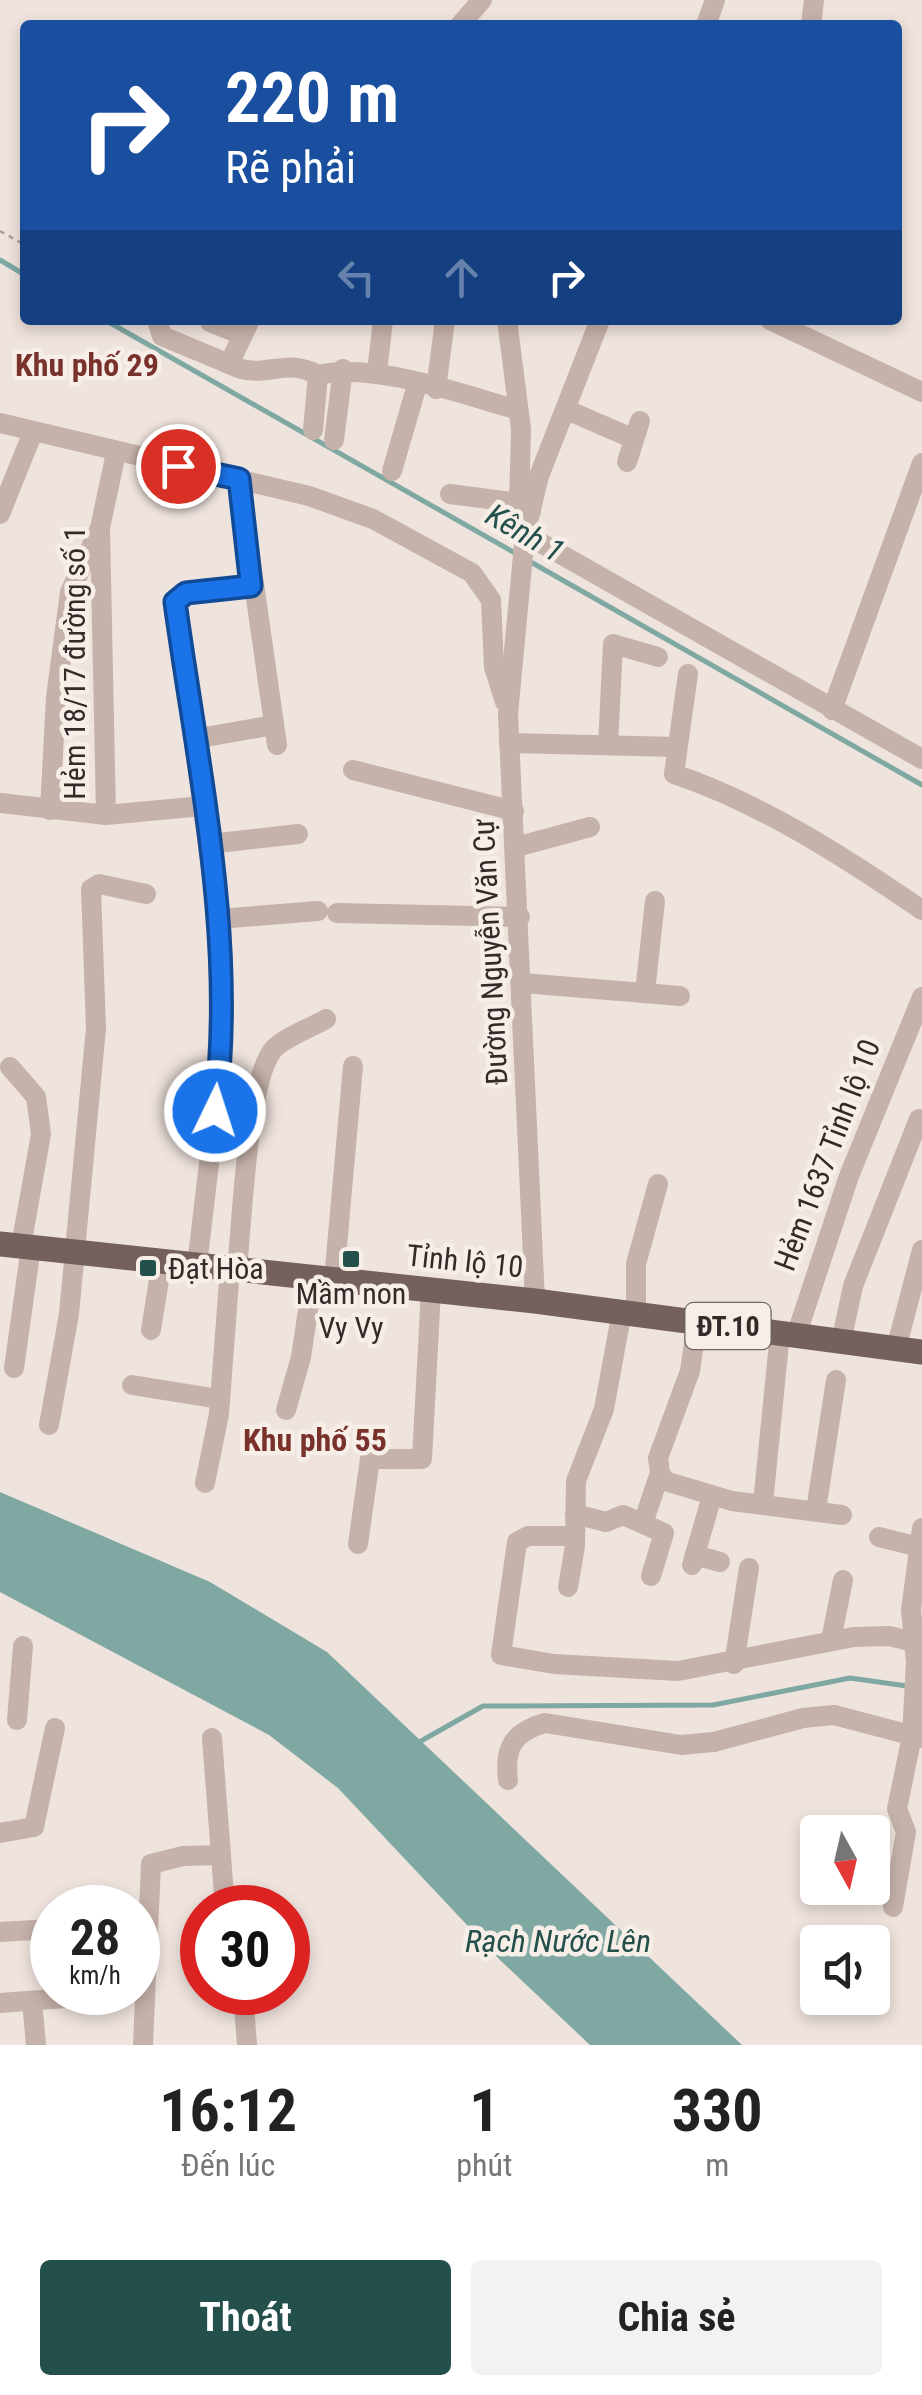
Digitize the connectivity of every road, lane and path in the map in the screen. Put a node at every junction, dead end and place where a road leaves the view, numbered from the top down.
1 (482, 0) edge
2 (464, 20) edge
3 (159, 325) edge
4 (382, 325) edge
5 (445, 325) edge
6 (507, 325) edge
7 (598, 325) edge
8 (781, 325) edge
9 (246, 328) edge
10 (230, 364) junction
11 (342, 369) junction
12 (377, 372) junction
13 (318, 375) junction
14 (427, 387) junction
15 (922, 392) edge
16 (518, 410) junction
17 (567, 410) junction
18 (0, 423) edge
19 (312, 430) dead end
20 (33, 432) junction
21 (334, 440) dead end
22 (116, 453) junction
23 (627, 462) dead end
24 (922, 463) edge
25 (392, 470) dead end
26 (239, 479) junction
27 (450, 494) dead end
28 (525, 507) junction
29 (0, 514) edge
30 (100, 528) junction
31 (525, 534) junction
32 (251, 586) junction
33 (658, 657) dead end
34 (688, 674) dead end
35 (832, 710) junction
36 (508, 714) junction
37 (194, 739) junction
38 (509, 742) junction
39 (608, 745) junction
40 (677, 747) junction
41 (922, 759) edge
42 (353, 770) dead end
43 (0, 803) edge
44 (203, 806) junction
45 (50, 810) junction
46 (514, 811) junction
47 (106, 815) junction
48 (590, 827) dead end
49 (298, 834) dead end
50 (208, 844) junction
51 (516, 847) junction
52 (146, 894) dead end
53 (656, 902) dead end
54 (922, 910) edge
55 (520, 917) junction
56 (218, 919) junction
57 (522, 983) junction
58 (645, 992) junction
59 (680, 996) dead end
60 (922, 997) edge
61 (326, 1020) dead end
62 (913, 1042) edge
63 (10, 1066) dead end
64 (353, 1066) dead end
65 (180, 1103) dead end
66 (215, 1111) junction
67 (919, 1119) dead end
68 (658, 1184) dead end
69 (17, 1246) edge
70 (922, 1250) edge
71 (73, 1252) junction
72 (162, 1261) junction
73 (197, 1265) junction
74 (234, 1269) junction
75 (324, 1279) junction
76 (431, 1290) junction
77 (535, 1301) junction
78 (629, 1312) junction
79 (697, 1322) junction
80 (151, 1330) dead end
81 (788, 1335) junction
82 (842, 1342) junction
83 (909, 1350) edge
84 (14, 1368) dead end
85 (836, 1380) dead end
86 (132, 1385) dead end
87 (219, 1398) junction
88 (286, 1410) dead end
89 (48, 1425) dead end
90 (660, 1474) junction
91 (204, 1483) dead end
92 (712, 1496) junction
93 (762, 1503) junction
94 (816, 1510) junction
95 (842, 1515) dead end
96 (643, 1523) junction
97 (575, 1525) junction
98 (664, 1533) junction
99 (879, 1537) dead end
100 (921, 1538) edge
101 (358, 1544) dead end
102 (695, 1555) junction
103 (720, 1562) dead end
104 (749, 1568) dead end
105 (651, 1576) dead end
106 (843, 1580) dead end
107 (568, 1587) dead end
108 (831, 1640) junction
109 (23, 1646) dead end
110 (917, 1649) edge
111 (734, 1664) junction
112 (17, 1720) dead end
113 (55, 1728) dead end
114 (917, 1737) edge
115 (212, 1738) dead end
116 (508, 1780) dead end
117 (0, 1832) edge
118 (222, 1855) junction
119 (224, 1885) edge
120 (893, 1908) dead end
121 (30, 1930) edge
122 (0, 1932) edge
123 (30, 2000) edge
124 (0, 2003) edge
125 (33, 2015) edge
126 (245, 2015) edge
127 (36, 2045) edge
128 (143, 2045) edge
129 (247, 2045) edge

1 - 2 street
3 - 10 street
4 - 12 street
5 - 14 street
6 - 16 street
7 - 17 street, Đường Nguyễn Văn Cự
8 - 15 street
9 - 10 street
10 - 13 street
11 - 12 street
11 - 13 street
11 - 21 street
12 - 14 street
13 - 19 street
14 - 16 street
14 - 25 street
16 - 28 street
17 - 23 street
17 - 28 street, Đường Nguyễn Văn Cự
18 - 20 street
20 - 22 street
20 - 29 street
22 - 26 street
22 - 30 street, Hẻm 18/17 đường số 1
24 - 35 street
26 - 32 street
26 - 36 street
27 - 28 street
28 - 31 street, Đường Nguyễn Văn Cự
30 - 45 street
30 - 47 street, Hẻm 18/17 đường số 1
31 - 35 street
31 - 36 street, Đường Nguyễn Văn Cự
32 - 37 street
32 - 37 street
33 - 39 street
34 - 40 street
35 - 41 street
36 - 38 street, Đường Nguyễn Văn Cự
37 - 44 street
38 - 39 street
38 - 46 street, Đường Nguyễn Văn Cự
39 - 40 street
40 - 54 street
42 - 46 street
43 - 45 street
44 - 47 street
44 - 50 street
45 - 47 street
46 - 51 street, Đường Nguyễn Văn Cự
48 - 51 street
49 - 50 street
50 - 56 street
51 - 55 street, Đường Nguyễn Văn Cự
52 - 71 street
53 - 58 street
55 - 56 street
55 - 57 street, Đường Nguyễn Văn Cự
56 - 66 street
57 - 58 street
57 - 77 street, Đường Nguyễn Văn Cự
58 - 59 street
60 - 62 street, Hẻm 1637 Tỉnh lộ 10
61 - 74 street
62 - 81 street, Hẻm 1637 Tỉnh lộ 10
63 - 69 street
64 - 75 street
65 - 66 street
66 - 73 street
67 - 82 street
68 - 78 street
69 - 71 main road, Tỉnh lộ 10 / ĐT.10
69 - 84 street
70 - 83 street
71 - 72 main road, Tỉnh lộ 10 / ĐT.10
71 - 89 street
72 - 73 main road, Tỉnh lộ 10 / ĐT.10
72 - 80 street
73 - 74 main road, Tỉnh lộ 10 / ĐT.10
74 - 75 main road, Tỉnh lộ 10 / ĐT.10
74 - 87 street
75 - 76 main road, Tỉnh lộ 10 / ĐT.10
75 - 88 street
76 - 77 main road, Tỉnh lộ 10 / ĐT.10
76 - 101 street
77 - 78 main road, Tỉnh lộ 10 / ĐT.10
78 - 79 main road, Tỉnh lộ 10 / ĐT.10
78 - 97 street
79 - 81 main road, Tỉnh lộ 10 / ĐT.10
79 - 90 street
81 - 82 main road, Tỉnh lộ 10 / ĐT.10
81 - 93 street, Hẻm 1637 Tỉnh lộ 10
82 - 83 main road, Tỉnh lộ 10 / ĐT.10
85 - 94 street
86 - 87 street
87 - 91 street
90 - 92 street
90 - 96 street
92 - 93 street
92 - 102 street
93 - 94 street
94 - 95 street
96 - 97 street
96 - 98 street
97 - 107 street
97 - 111 street
98 - 102 street
98 - 105 street
99 - 100 street
100 - 110 street
102 - 103 street
104 - 111 street
106 - 108 street
108 - 110 street
108 - 111 street
109 - 112 street
110 - 114 street
113 - 117 street
114 - 116 street
114 - 120 street
115 - 118 street
118 - 119 street
118 - 128 street
121 - 122 street
123 - 124 street
125 - 127 street
126 - 129 street

